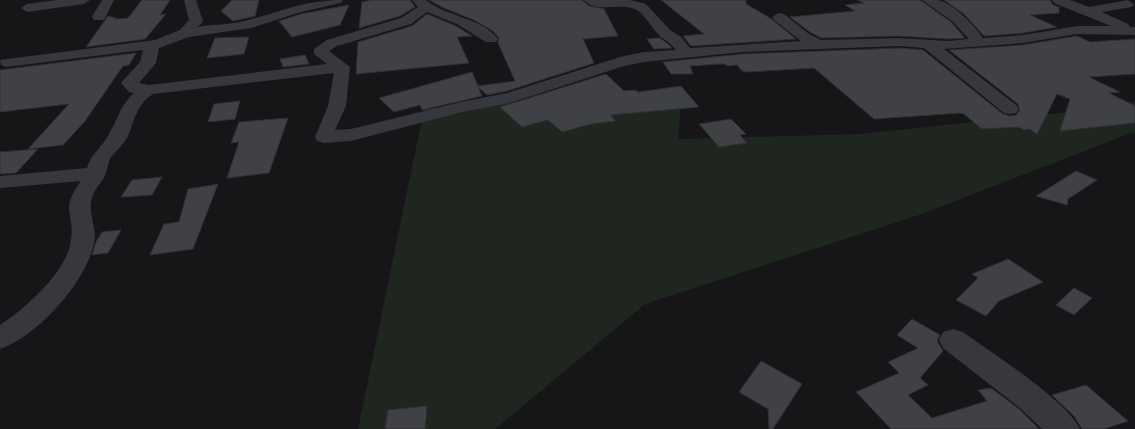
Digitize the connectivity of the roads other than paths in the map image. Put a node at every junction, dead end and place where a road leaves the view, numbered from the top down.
1 (84, 0) edge
2 (108, 0) edge
3 (190, 0) edge
4 (337, 0) edge
5 (590, 0) edge
6 (928, 0) edge
7 (1058, 0) edge
8 (422, 3) edge
9 (1128, 4) dead end
10 (26, 8) dead end
11 (1088, 10) junction
12 (99, 17) dead end
13 (779, 17) dead end
14 (1133, 31) edge
15 (182, 34) junction
16 (491, 39) dead end
17 (978, 43) junction
18 (928, 44) junction
19 (152, 45) junction
20 (814, 45) junction
21 (687, 54) junction
22 (6, 62) dead end
23 (342, 67) junction
24 (149, 90) junction
25 (1010, 110) dead end
26 (95, 174) junction
27 (0, 182) edge
28 (0, 338) edge
29 (953, 340) dead end
30 (1064, 429) edge

1 - 10 street
2 - 12 street
3 - 15 street
4 - 15 street
5 - 21 street
6 - 17 street
7 - 11 street
8 - 16 street
8 - 23 street
9 - 11 street
11 - 14 street
13 - 20 street
14 - 17 street
15 - 19 street
17 - 18 street
18 - 20 street
18 - 25 street
19 - 22 street
19 - 24 street
20 - 21 street
21 - 23 street
23 - 24 street
24 - 26 street
26 - 27 street
26 - 28 street
29 - 30 street

